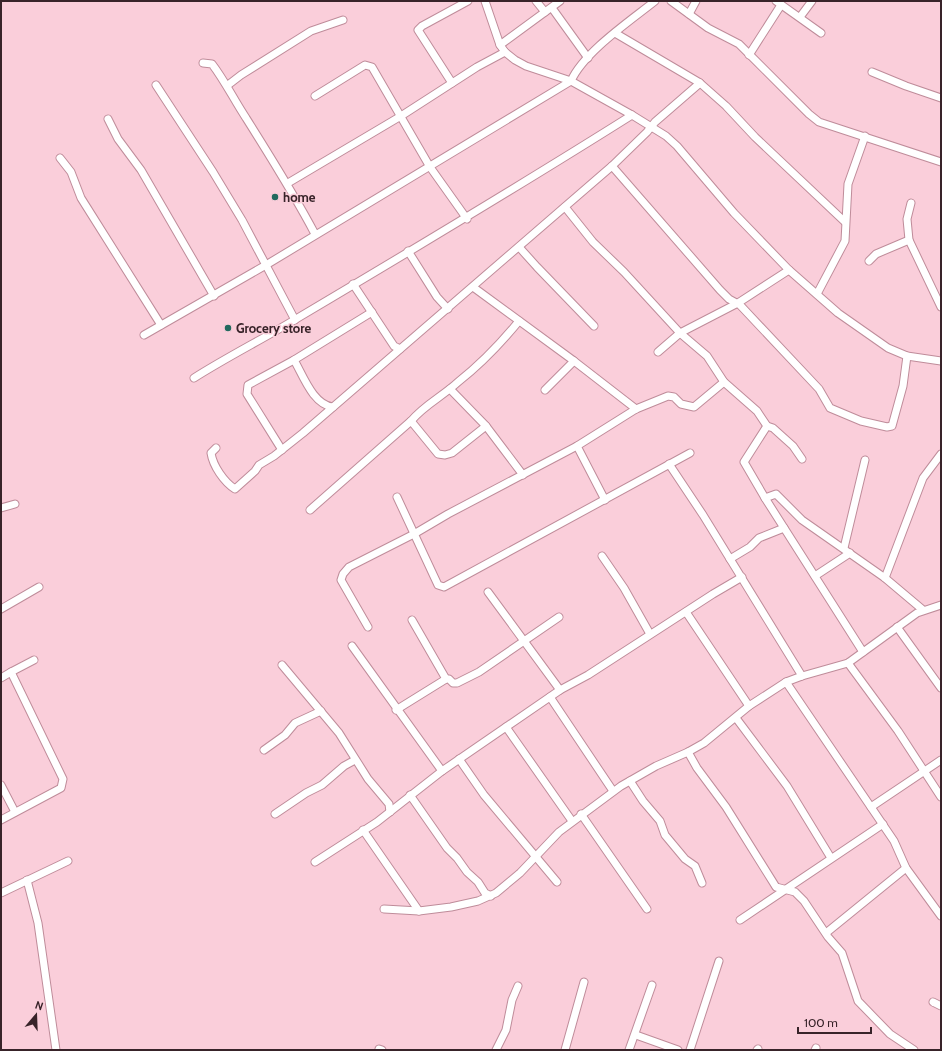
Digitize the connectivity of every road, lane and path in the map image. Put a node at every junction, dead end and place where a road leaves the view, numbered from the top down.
1 (468, 1) edge
2 (485, 1) edge
3 (536, 1) edge
4 (560, 1) edge
5 (655, 1) edge
6 (671, 1) edge
7 (696, 1) edge
8 (812, 1) edge
9 (779, 3) edge
10 (552, 8) junction
11 (545, 12) junction
12 (689, 14) junction
13 (800, 17) junction
14 (343, 20) dead end
15 (615, 33) junction
16 (821, 33) dead end
17 (500, 45) junction
18 (505, 52) junction
19 (749, 55) junction
20 (588, 58) junction
21 (203, 63) dead end
22 (872, 72) dead end
23 (571, 81) junction
24 (452, 83) junction
25 (700, 84) junction
26 (228, 85) junction
27 (156, 86) dead end
28 (316, 96) dead end
29 (941, 98) edge
30 (632, 115) junction
31 (401, 116) junction
32 (108, 119) dead end
33 (651, 126) junction
34 (865, 136) junction
35 (60, 158) dead end
36 (941, 162) edge
37 (612, 166) junction
38 (430, 167) junction
39 (288, 183) junction
40 (911, 203) dead end
41 (565, 208) junction
42 (467, 218) junction
43 (845, 222) junction
44 (315, 234) junction
45 (909, 240) junction
46 (519, 247) junction
47 (408, 251) junction
48 (869, 261) dead end
49 (266, 265) junction
50 (789, 270) junction
51 (354, 284) junction
52 (473, 287) junction
53 (817, 294) junction
54 (214, 296) junction
55 (738, 302) junction
56 (941, 306) edge
57 (448, 309) junction
58 (372, 312) junction
59 (295, 320) junction
60 (519, 321) junction
61 (161, 325) junction
62 (594, 326) dead end
63 (680, 333) junction
64 (144, 335) dead end
65 (400, 349) junction
66 (658, 352) dead end
67 (907, 356) junction
68 (294, 360) junction
69 (574, 361) junction
70 (941, 361) edge
71 (194, 378) dead end
72 (724, 382) junction
73 (450, 389) junction
74 (545, 390) dead end
75 (333, 407) junction
76 (636, 409) junction
77 (410, 421) junction
78 (486, 426) junction
79 (767, 426) junction
80 (577, 446) junction
81 (216, 448) dead end
82 (282, 450) junction
83 (690, 453) dead end
84 (941, 454) edge
85 (802, 459) dead end
86 (865, 460) dead end
87 (669, 464) junction
88 (524, 475) junction
89 (397, 497) dead end
90 (765, 498) junction
91 (605, 500) junction
92 (15, 504) dead end
93 (1, 508) edge
94 (310, 510) dead end
95 (784, 528) junction
96 (414, 534) junction
97 (844, 548) junction
98 (850, 553) junction
99 (602, 556) dead end
100 (730, 559) junction
101 (815, 576) junction
102 (742, 577) junction
103 (885, 578) junction
104 (39, 587) dead end
105 (488, 592) dead end
106 (941, 605) edge
107 (1, 609) edge
108 (923, 610) junction
109 (686, 612) junction
110 (559, 617) dead end
111 (412, 620) dead end
112 (897, 627) junction
113 (368, 628) dead end
114 (650, 634) junction
115 (523, 641) junction
116 (352, 646) dead end
117 (863, 652) junction
118 (34, 660) dead end
119 (848, 664) junction
120 (282, 665) dead end
121 (12, 672) junction
122 (802, 676) junction
123 (1, 678) edge
124 (446, 679) junction
125 (786, 682) junction
126 (941, 688) edge
127 (560, 690) junction
128 (550, 697) junction
129 (749, 706) junction
130 (396, 710) junction
131 (321, 711) junction
132 (736, 718) junction
133 (506, 727) junction
134 (264, 750) dead end
135 (688, 752) junction
136 (459, 759) junction
137 (355, 760) junction
138 (941, 760) edge
139 (442, 771) junction
140 (924, 772) junction
141 (630, 781) junction
142 (1, 785) edge
143 (613, 791) junction
144 (410, 795) junction
145 (941, 797) edge
146 (389, 804) junction
147 (398, 806) junction
148 (871, 807) junction
149 (15, 812) junction
150 (390, 812) junction
151 (275, 814) dead end
152 (581, 814) junction
153 (1, 820) edge
154 (572, 821) junction
155 (882, 824) junction
156 (363, 830) junction
157 (535, 856) junction
158 (831, 858) junction
159 (68, 862) dead end
160 (315, 862) dead end
161 (906, 868) junction
162 (27, 880) junction
163 (557, 882) dead end
164 (702, 884) dead end
165 (786, 889) junction
166 (1, 893) edge
167 (491, 896) junction
168 (384, 909) dead end
169 (647, 909) dead end
170 (419, 911) junction
171 (941, 916) edge
172 (740, 920) dead end
173 (826, 933) junction
174 (720, 961) dead end
175 (584, 982) dead end
176 (652, 985) dead end
177 (518, 986) dead end
178 (933, 1002) dead end
179 (941, 1006) edge
180 (636, 1035) junction
181 (499, 1049) edge
182 (56, 1050) edge
183 (565, 1050) edge
184 (629, 1050) edge
185 (678, 1050) edge
186 (690, 1050) edge
187 (914, 1050) edge

1 - 24 street
2 - 17 street
3 - 11 street
4 - 10 street
5 - 15 street
6 - 12 street
7 - 12 street
8 - 13 street
9 - 13 street
9 - 19 street
10 - 11 street
10 - 20 street
11 - 17 street
12 - 19 street
13 - 16 street
14 - 26 street
15 - 20 street
15 - 25 street
17 - 18 street
18 - 23 street
18 - 24 street
19 - 34 street
20 - 23 street
21 - 26 street
22 - 29 street
23 - 30 street
23 - 38 street
24 - 31 street
25 - 33 street
25 - 43 street
26 - 39 street
27 - 49 street
28 - 31 street
30 - 33 street
30 - 42 street
31 - 38 street
31 - 39 street
32 - 54 street
33 - 37 street
33 - 50 street
34 - 36 street
34 - 43 street
35 - 61 street
37 - 41 street
37 - 55 street
38 - 42 street
38 - 44 street
39 - 44 street
40 - 45 street
41 - 46 street
41 - 63 street
42 - 47 street
43 - 53 street
44 - 49 street
45 - 48 street
45 - 56 street
46 - 52 street
46 - 62 street
47 - 51 street
47 - 57 street
49 - 54 street
49 - 59 street
50 - 53 street
50 - 55 street
51 - 58 street
51 - 59 street
52 - 57 street
52 - 60 street
53 - 67 street
54 - 61 street
55 - 63 street
55 - 67 street
57 - 65 street
58 - 65 street
58 - 68 street
59 - 71 street
60 - 69 street
60 - 73 street
61 - 64 street
63 - 66 street
63 - 72 street
65 - 75 street
67 - 70 street
68 - 75 street
68 - 82 street
69 - 74 street
69 - 76 street
72 - 76 street
72 - 79 street
73 - 77 street
73 - 78 street
75 - 82 street
76 - 80 street
77 - 78 street
77 - 94 street
78 - 88 street
79 - 85 street
79 - 90 street
80 - 88 street
80 - 91 street
81 - 82 street
83 - 87 street
84 - 103 street
86 - 97 street
87 - 91 street
87 - 100 street
88 - 96 street
89 - 96 street
90 - 95 street
90 - 97 street
91 - 96 street
92 - 93 street
95 - 100 street
95 - 101 street
96 - 113 street
97 - 98 street
98 - 101 street
98 - 103 street
99 - 114 street
100 - 102 street
101 - 117 street
102 - 109 street
102 - 122 street
103 - 108 street
104 - 107 street
105 - 115 street
106 - 108 street
108 - 112 street
109 - 114 street
109 - 129 street
110 - 115 street
111 - 124 street
112 - 117 street
112 - 126 street
114 - 127 street
115 - 124 street
115 - 127 street
116 - 130 street
117 - 119 street
118 - 121 street
119 - 122 street
119 - 140 street
120 - 131 street
121 - 123 street
121 - 149 street
122 - 125 street
124 - 130 street
125 - 129 street
125 - 148 street
127 - 128 street
128 - 133 street
128 - 143 street
129 - 132 street
130 - 139 street
131 - 134 street
131 - 137 street
132 - 135 street
132 - 158 street
133 - 136 street
133 - 154 street
135 - 141 street
135 - 165 street
136 - 139 street
136 - 157 street
137 - 146 street
137 - 151 street
138 - 140 street
139 - 144 street
140 - 145 street
140 - 148 street
141 - 143 street
141 - 164 street
142 - 149 street
143 - 152 street
144 - 147 street
144 - 167 street
146 - 147 street
146 - 150 street
147 - 150 street
148 - 155 street
149 - 153 street
150 - 156 street
152 - 154 street
152 - 169 street
154 - 157 street
155 - 158 street
155 - 161 street
156 - 160 street
156 - 170 street
157 - 163 street
157 - 167 street
158 - 165 street
159 - 162 street
161 - 171 street
161 - 173 street
162 - 166 street
162 - 182 street
165 - 172 street
165 - 173 street
167 - 170 street
168 - 170 street
173 - 187 street
174 - 186 street
175 - 183 street
176 - 180 street
177 - 181 street
178 - 179 street
180 - 184 street
180 - 185 street

